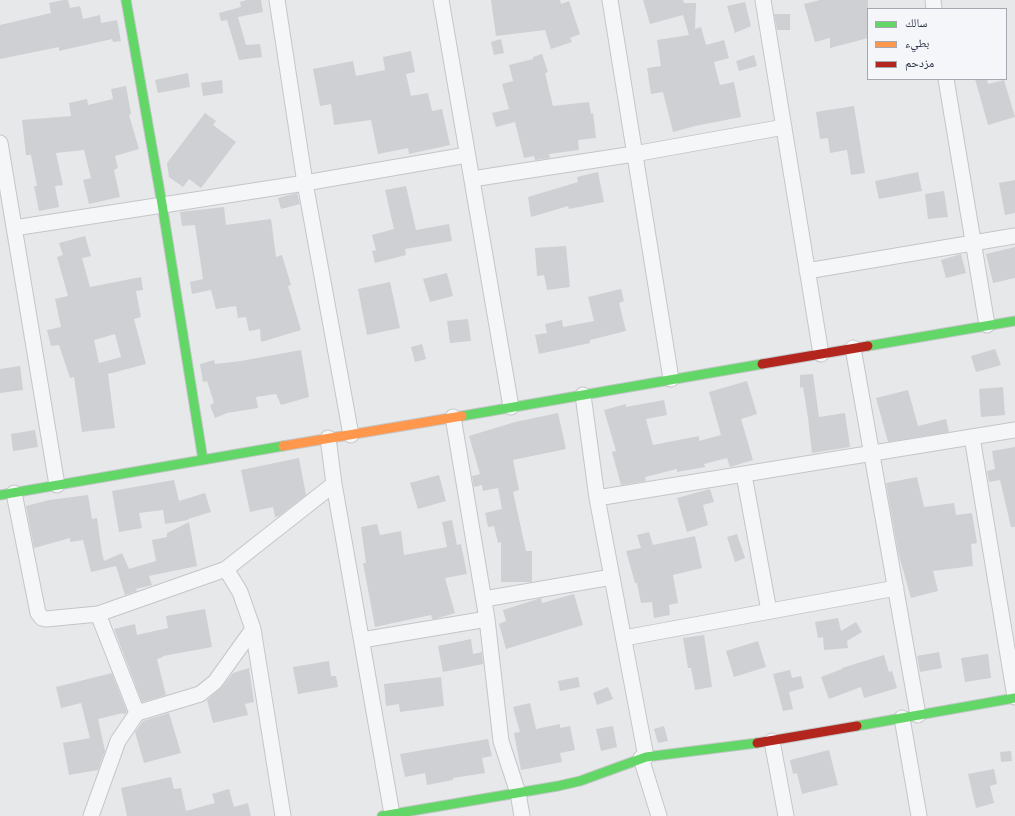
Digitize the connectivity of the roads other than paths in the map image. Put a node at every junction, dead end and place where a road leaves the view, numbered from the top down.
1 (126, 0) edge
2 (277, 0) edge
3 (441, 0) edge
4 (610, 0) edge
5 (763, 0) edge
6 (946, 80) edge
7 (784, 127) junction
8 (0, 143) edge
9 (634, 154) junction
10 (467, 155) junction
11 (472, 179) junction
12 (305, 183) junction
13 (162, 204) junction
14 (14, 228) junction
15 (1015, 236) edge
16 (973, 243) junction
17 (807, 271) junction
18 (1015, 320) edge
19 (987, 325) junction
20 (853, 348) junction
21 (821, 354) junction
22 (671, 379) junction
23 (583, 395) junction
24 (511, 407) junction
25 (453, 416) junction
26 (1015, 430) edge
27 (351, 435) junction
28 (972, 437) junction
29 (328, 438) junction
30 (872, 454) junction
31 (203, 460) junction
32 (744, 475) junction
33 (334, 484) junction
34 (57, 485) junction
35 (7, 494) edge
36 (597, 498) junction
37 (226, 569) junction
38 (612, 577) junction
39 (896, 588) junction
40 (484, 599) junction
41 (769, 611) junction
42 (98, 614) junction
43 (487, 619) junction
44 (254, 629) junction
45 (624, 638) junction
46 (362, 640) junction
47 (1015, 698) edge
48 (137, 712) junction
49 (918, 715) junction
50 (902, 718) junction
51 (772, 741) junction
52 (643, 757) junction
53 (518, 793) junction
54 (409, 814) edge
55 (387, 815) edge
56 (91, 816) edge
57 (283, 816) edge
58 (522, 816) edge
59 (660, 816) edge
60 (786, 816) edge
61 (918, 816) edge

1 - 13 street
2 - 12 street
3 - 10 street
4 - 9 street
5 - 7 street
6 - 16 street
7 - 9 street
7 - 17 street
8 - 14 street
9 - 11 street
9 - 22 street
10 - 11 street
10 - 12 street
11 - 24 street
12 - 13 street
12 - 27 street
13 - 14 street
13 - 31 street
14 - 34 street
15 - 16 street
16 - 17 street
16 - 19 street
17 - 21 street
18 - 19 street
19 - 20 street
20 - 21 street
20 - 30 street
21 - 22 street
22 - 23 street
23 - 24 street
23 - 36 street
24 - 25 street
25 - 27 street
25 - 40 street
26 - 28 street
27 - 29 street
28 - 30 street
28 - 47 street
29 - 31 street
29 - 33 street
30 - 32 street
30 - 39 street
31 - 34 street
32 - 36 street
32 - 41 street
33 - 37 street
33 - 46 street
34 - 35 street
35 - 42 street
36 - 38 street
37 - 42 street
37 - 44 street
38 - 40 street
38 - 45 street
39 - 41 street
39 - 49 street
40 - 43 street
41 - 45 street
42 - 48 street
43 - 46 street
43 - 53 street
44 - 48 street
44 - 57 street
45 - 52 street
46 - 55 street
47 - 49 street
48 - 56 street
49 - 50 street
50 - 51 street
50 - 61 street
51 - 52 street
51 - 60 street
52 - 53 street
52 - 59 street
53 - 54 street
53 - 58 street
54 - 55 street

